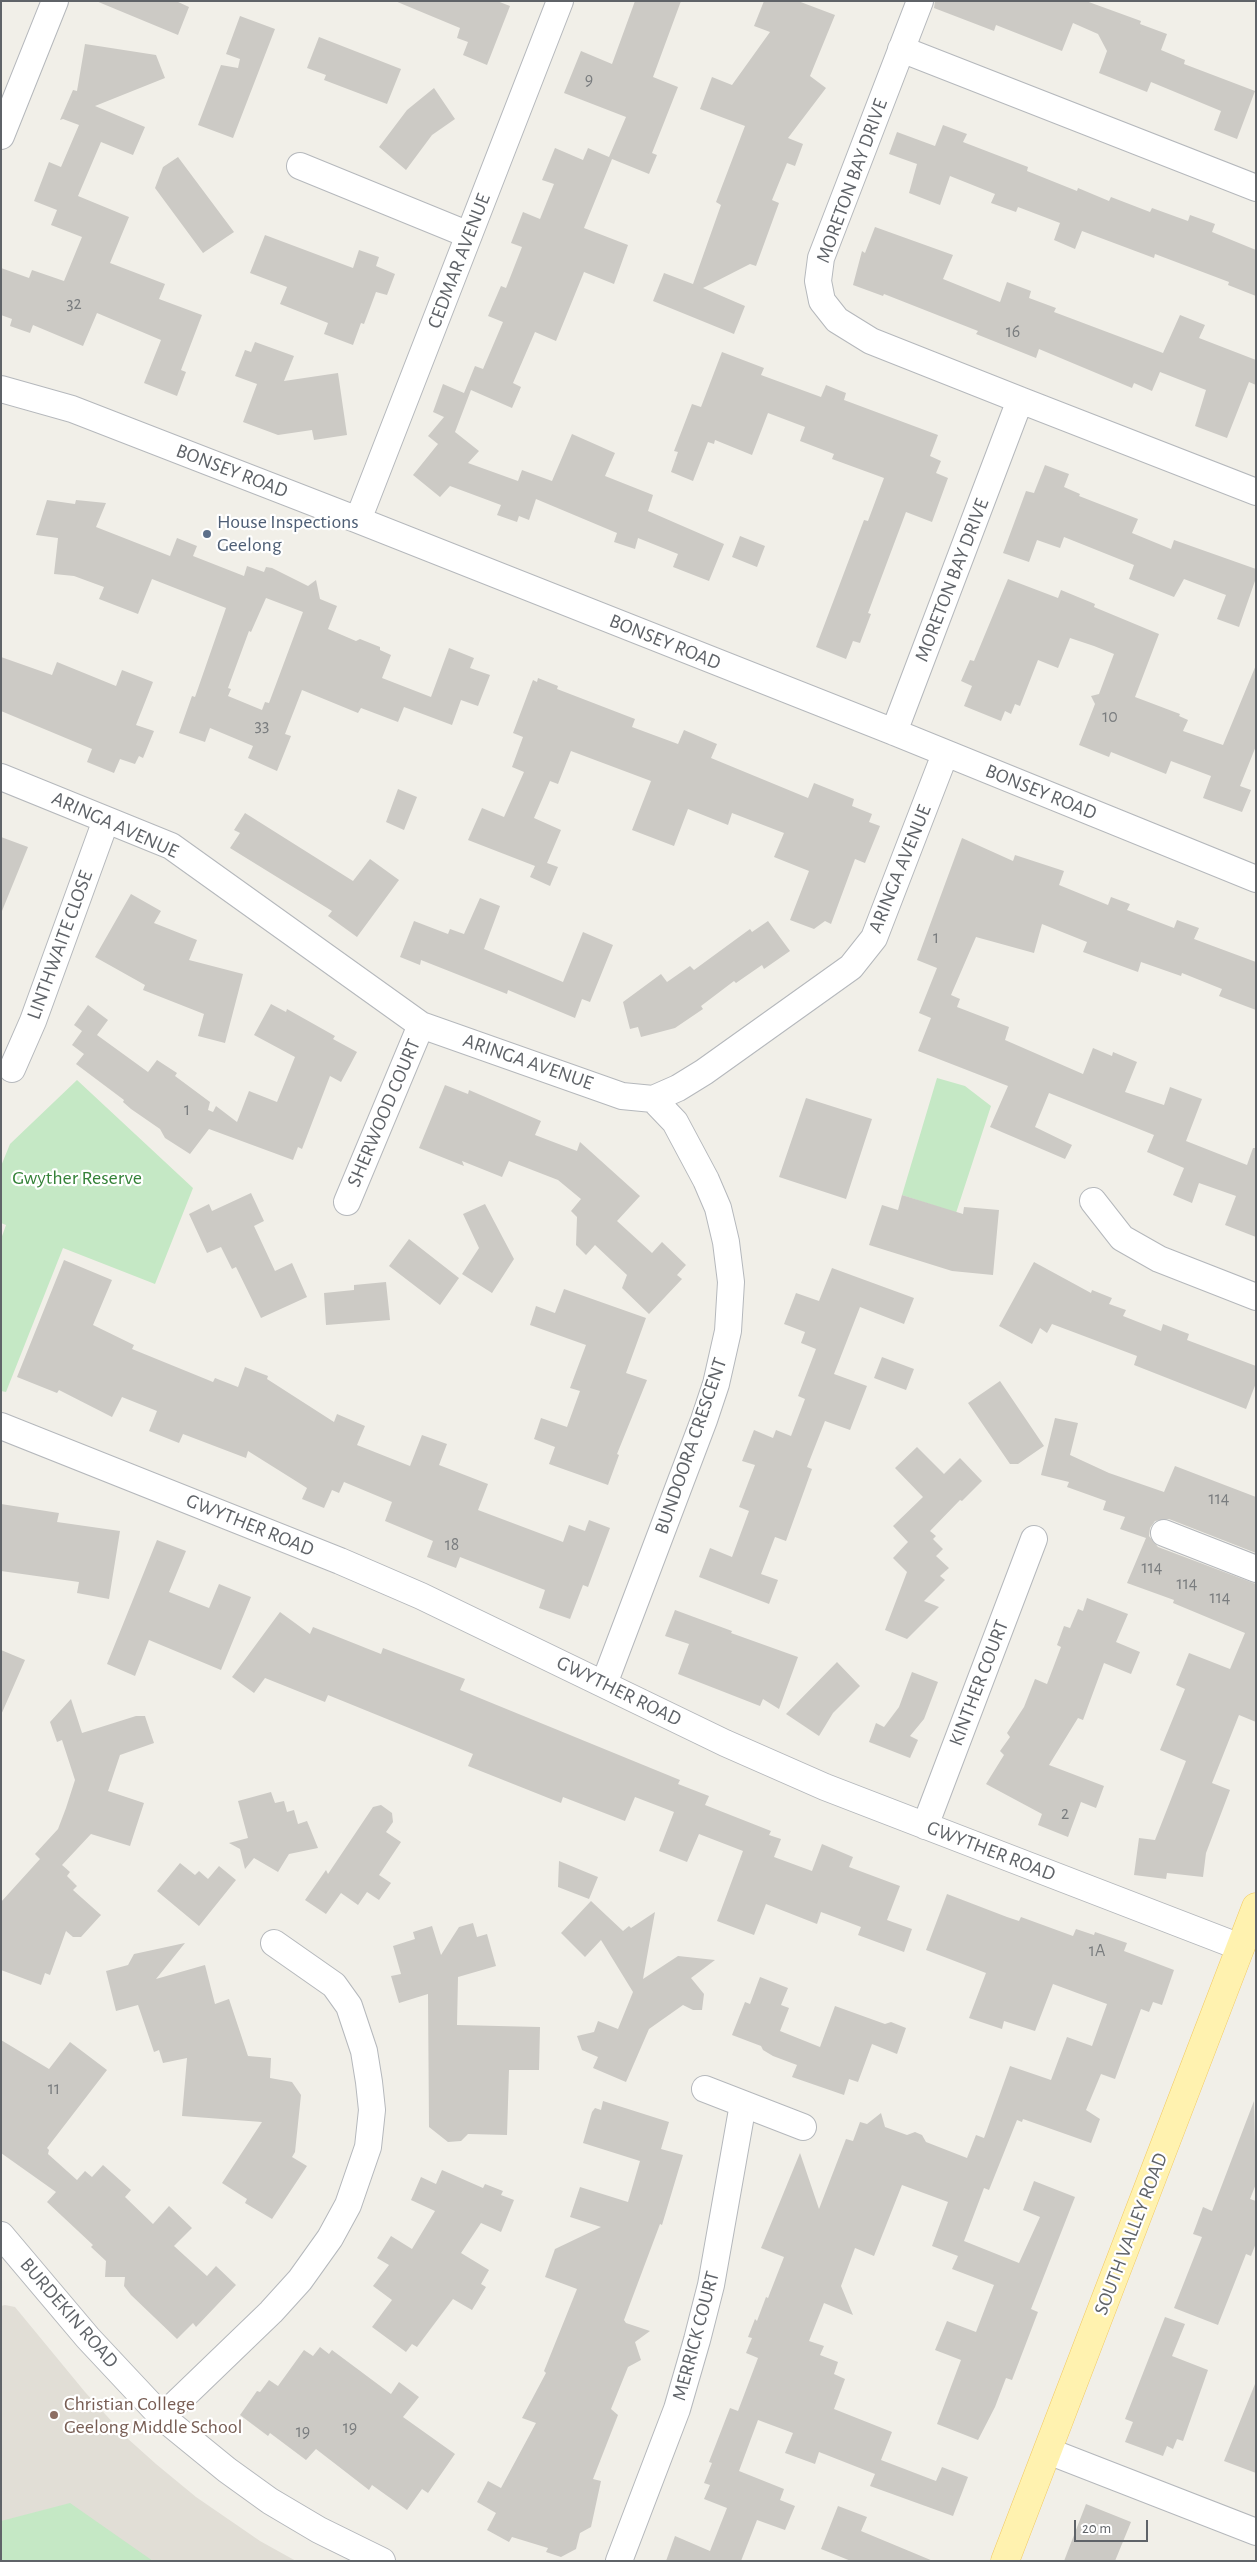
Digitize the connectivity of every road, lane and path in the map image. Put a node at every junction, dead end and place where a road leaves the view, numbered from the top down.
1 (55, 1) edge
2 (560, 1) edge
3 (920, 1) edge
4 (901, 49) junction
5 (1, 136) edge
6 (300, 166) dead end
7 (1256, 188) edge
8 (469, 236) junction
9 (1, 375) edge
10 (1, 389) edge
11 (1020, 400) junction
12 (72, 409) junction
13 (1256, 492) edge
14 (358, 520) junction
15 (894, 732) junction
16 (945, 754) junction
17 (1, 776) edge
18 (106, 820) junction
19 (1256, 880) edge
20 (421, 1025) junction
21 (12, 1069) dead end
22 (653, 1099) junction
23 (1093, 1201) dead end
24 (348, 1202) dead end
25 (1256, 1297) edge
26 (1, 1426) edge
27 (1164, 1533) dead end
28 (1034, 1539) dead end
29 (1256, 1569) edge
30 (604, 1684) junction
31 (925, 1826) junction
32 (1256, 1907) edge
33 (274, 1943) dead end
34 (1240, 1947) junction
35 (705, 2089) dead end
36 (743, 2104) junction
37 (803, 2127) dead end
38 (7, 2251) edge
39 (162, 2417) junction
40 (1048, 2451) junction
41 (1256, 2532) edge
42 (382, 2561) edge
43 (619, 2561) edge
44 (1005, 2561) edge

1 - 5 street
2 - 8 street, CEDMAR AVENUE
3 - 4 street, MORETON BAY DRIVE
4 - 7 street
4 - 11 street, MORETON BAY DRIVE
6 - 8 street
8 - 14 street, CEDMAR AVENUE
9 - 12 street, BONSEY ROAD
10 - 12 street, BONSEY ROAD
11 - 13 street, MORETON BAY DRIVE
11 - 15 street, MORETON BAY DRIVE
12 - 14 street, BONSEY ROAD
14 - 15 street, BONSEY ROAD
15 - 16 street, BONSEY ROAD
16 - 19 street, BONSEY ROAD
16 - 22 street, ARINGA AVENUE
17 - 18 street, ARINGA AVENUE
18 - 20 street, ARINGA AVENUE
18 - 21 street, LINTHWAITE CLOSE
20 - 22 street, ARINGA AVENUE
20 - 24 street, SHERWOOD COURT
22 - 30 street, BUNDOORA CRESCENT
23 - 25 street
26 - 30 street, GWYTHER ROAD
27 - 29 street
28 - 31 street, KINTHER COURT
30 - 31 street, GWYTHER ROAD
31 - 34 street, GWYTHER ROAD
32 - 34 main road, SOUTH VALLEY ROAD
33 - 39 street
34 - 40 main road, SOUTH VALLEY ROAD
35 - 36 street
36 - 37 street
36 - 43 street, MERRICK COURT
38 - 39 street, BURDEKIN ROAD
39 - 42 street, BURDEKIN ROAD
40 - 41 street
40 - 44 main road, SOUTH VALLEY ROAD

